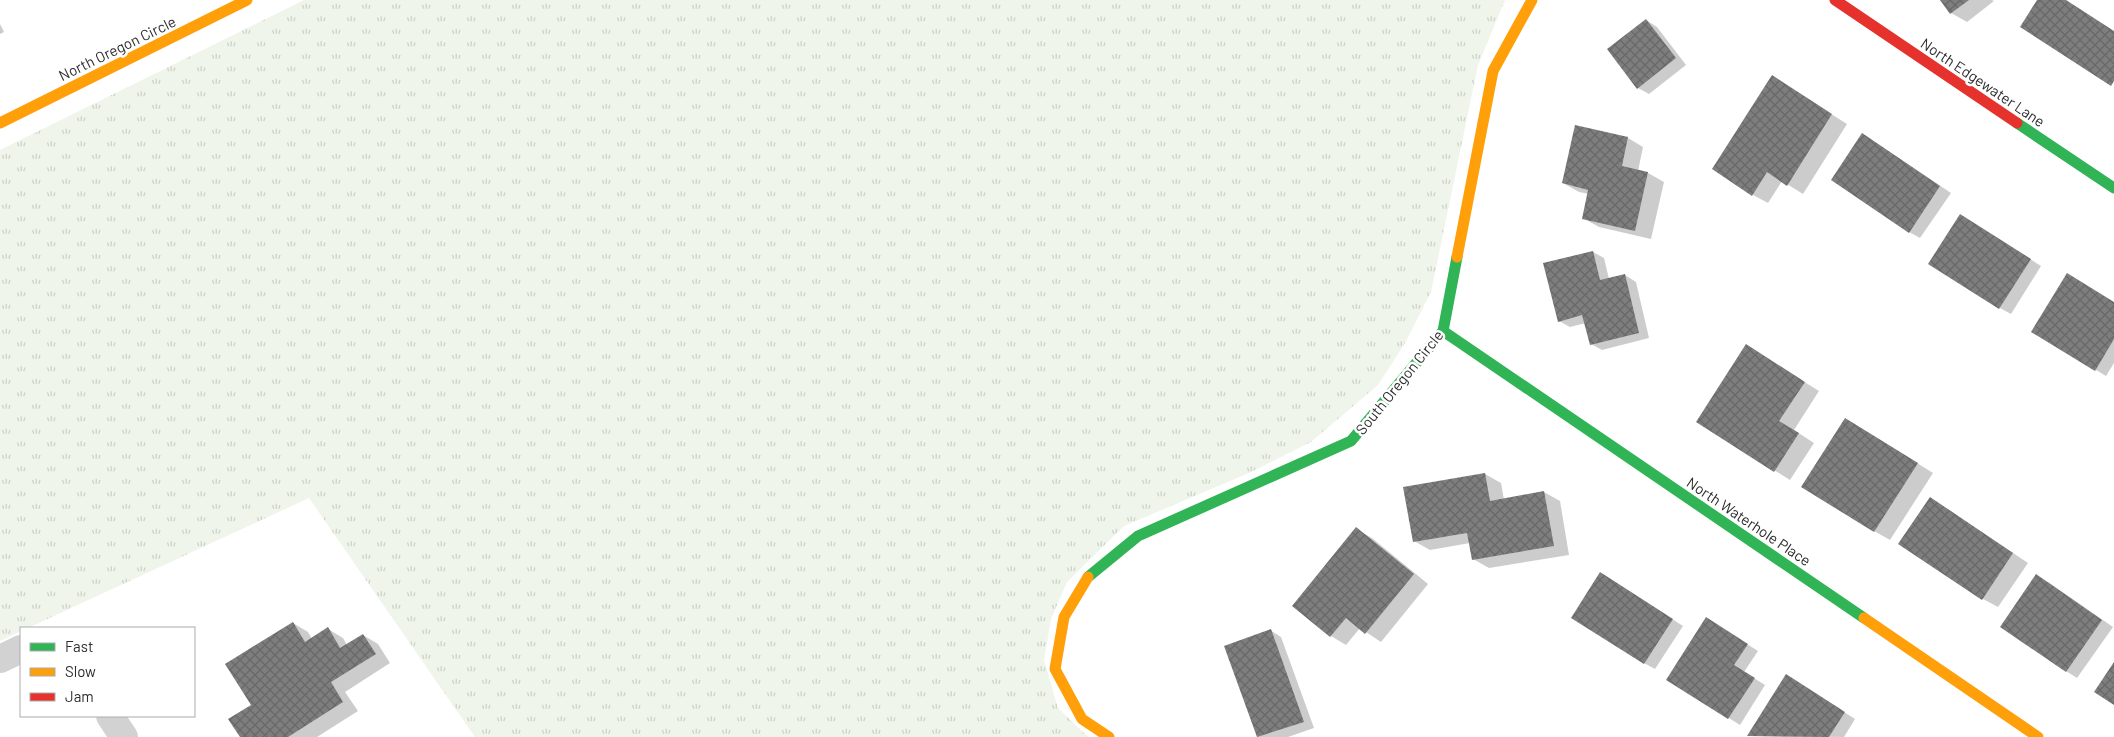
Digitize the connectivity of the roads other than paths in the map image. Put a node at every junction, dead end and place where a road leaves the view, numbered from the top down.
1 (247, 0) edge
2 (1532, 0) edge
3 (1835, 0) edge
4 (0, 123) edge
5 (2114, 188) edge
6 (1444, 330) junction
7 (20, 649) edge
8 (0, 659) edge
9 (111, 717) edge
10 (124, 737) edge
11 (1108, 737) edge
12 (2038, 737) edge

1 - 4 street, North Oregon Circle
2 - 6 street, South Oregon Circle
3 - 5 street, North Edgewater Lane
6 - 11 street, South Oregon Circle
6 - 12 street, North Waterhole Place
7 - 8 street
9 - 10 street

